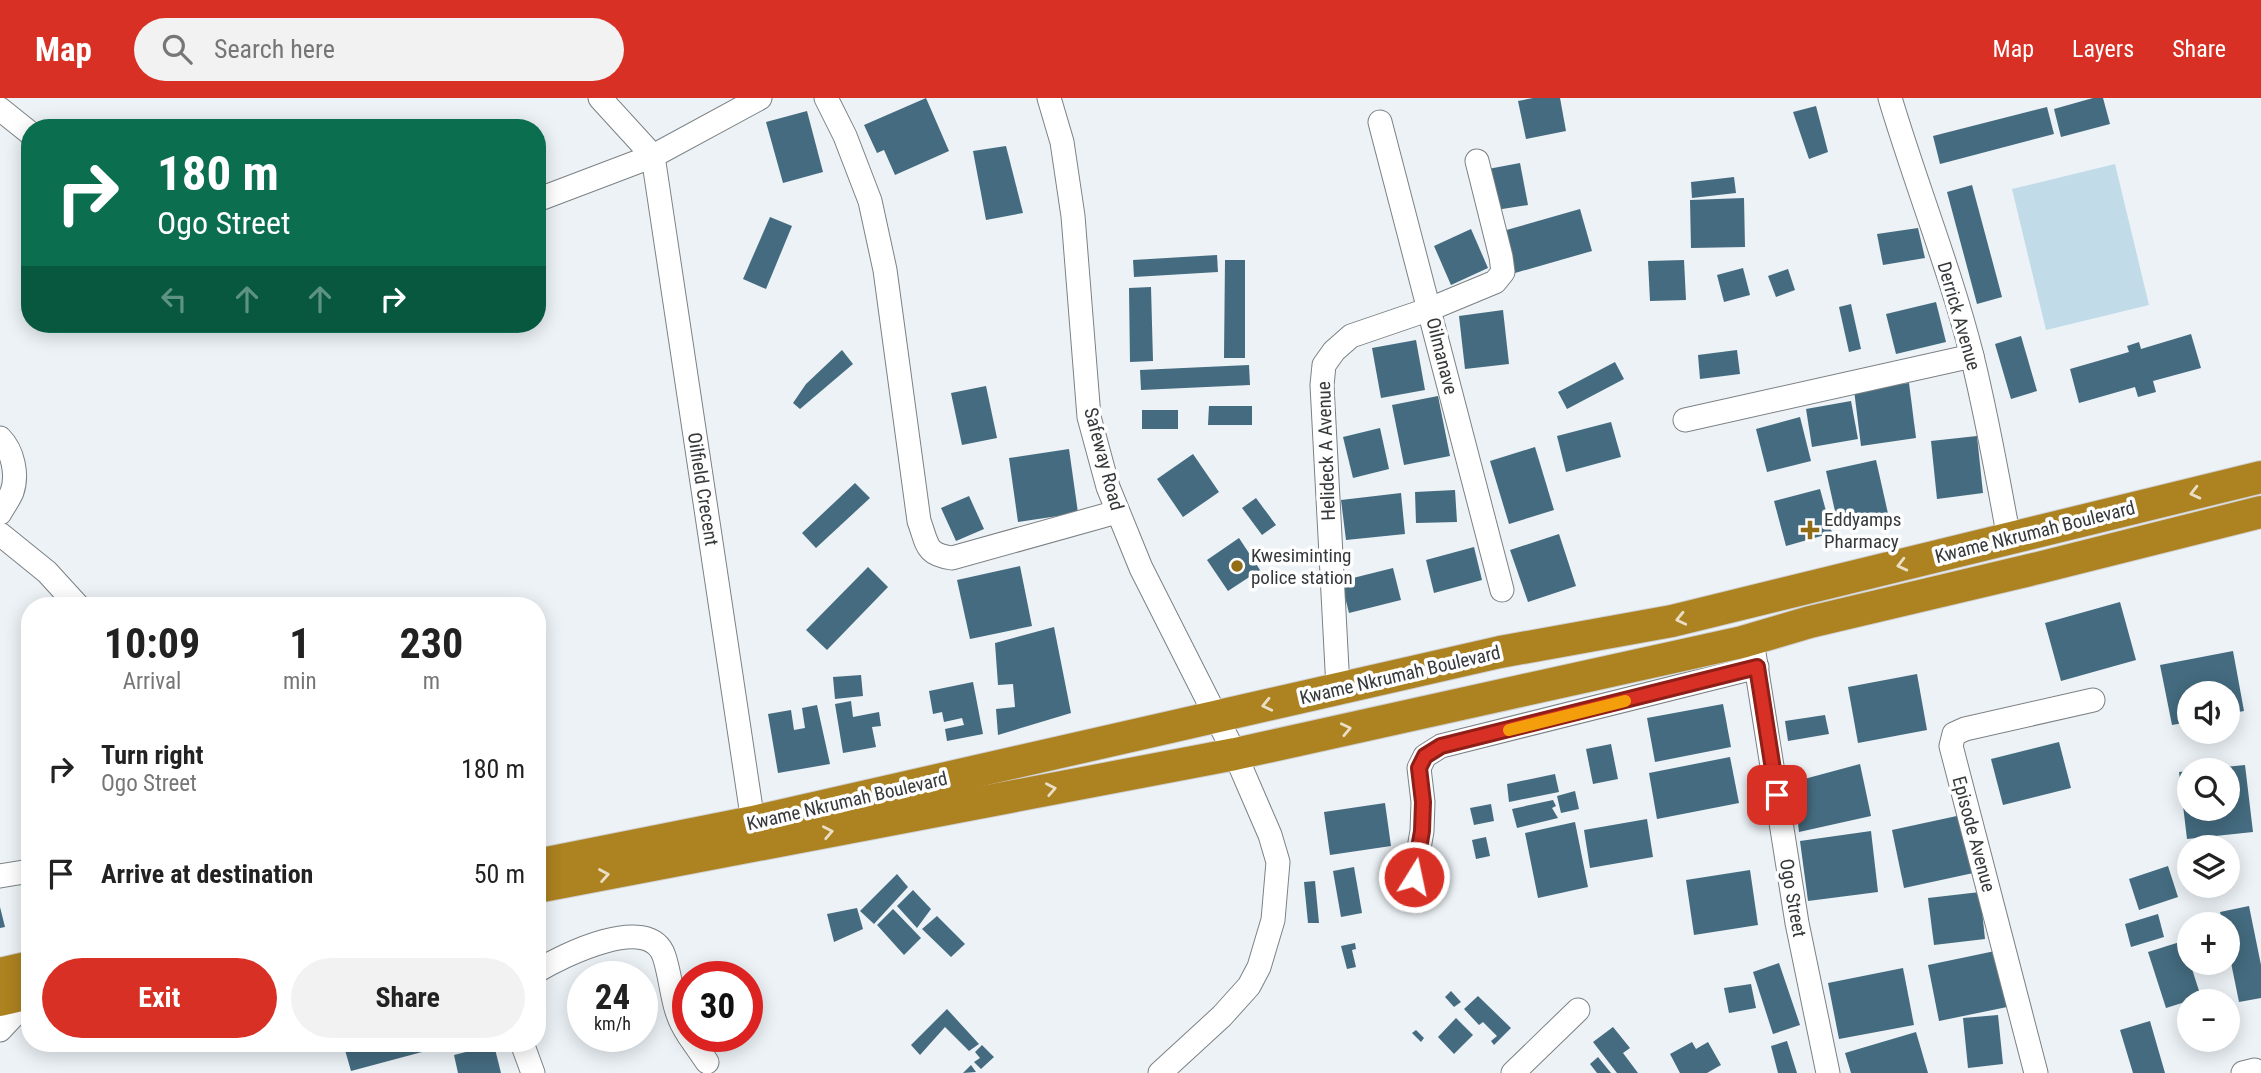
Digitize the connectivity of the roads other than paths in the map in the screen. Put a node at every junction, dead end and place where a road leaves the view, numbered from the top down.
1 (600, 98) edge
2 (760, 98) edge
3 (826, 98) edge
4 (1049, 98) edge
5 (1890, 98) edge
6 (0, 109) edge
7 (1380, 122) dead end
8 (21, 126) edge
9 (653, 156) junction
10 (1478, 161) dead end
11 (546, 197) edge
12 (1430, 309) junction
13 (1972, 356) junction
14 (1685, 420) dead end
15 (0, 438) edge
16 (2261, 477) edge
17 (1117, 512) junction
18 (2261, 512) edge
19 (0, 513) edge
20 (0, 534) edge
21 (2008, 539) junction
22 (1503, 590) dead end
23 (70, 597) edge
24 (1754, 653) junction
25 (1338, 688) junction
26 (2093, 700) dead end
27 (1217, 717) junction
28 (1235, 754) junction
29 (753, 822) junction
30 (546, 863) edge
31 (21, 872) edge
32 (0, 876) edge
33 (546, 885) edge
34 (1410, 900) dead end
35 (546, 965) edge
36 (21, 969) edge
37 (0, 974) edge
38 (672, 994) edge
39 (21, 997) edge
40 (0, 1000) edge
41 (21, 1006) edge
42 (1578, 1010) dead end
43 (0, 1030) edge
44 (526, 1052) edge
45 (700, 1052) edge
46 (707, 1062) dead end
47 (533, 1073) edge
48 (1160, 1073) edge
49 (1513, 1073) edge
50 (1828, 1073) edge
51 (2036, 1073) edge

1 - 9 street
2 - 9 street
3 - 17 street
4 - 17 street, Safeway Road
5 - 13 street, Derrick Avenue
6 - 8 street
7 - 12 street, Oilmanave
9 - 11 street
9 - 29 street, Oilfield Crecent
10 - 12 street, Helideck A Avenue
12 - 22 street, Oilmanave
12 - 25 street, Helideck A Avenue
13 - 14 street
13 - 21 street, Derrick Avenue
15 - 19 street
16 -> 21 highway, Kwame Nkrumah Boulevard
17 - 27 street, Safeway Road
18 - 24 highway, Kwame Nkrumah Boulevard
20 - 23 street
21 -> 25 highway, Kwame Nkrumah Boulevard
28 -> 24 highway, Kwame Nkrumah Boulevard
24 - 34 street
24 - 50 street, Ogo Street
25 -> 27 highway, Kwame Nkrumah Boulevard
26 - 51 street, Episode Avenue
27 - 28 street, Safeway Road
27 - 29 highway, Kwame Nkrumah Boulevard
33 -> 28 highway, Kwame Nkrumah Boulevard
28 - 48 street, Safeway Road
29 - 30 highway, Kwame Nkrumah Boulevard
31 - 32 street
35 - 38 street
36 - 37 highway
39 - 40 highway
41 - 43 street
42 - 49 street
44 - 47 street
45 - 46 street

